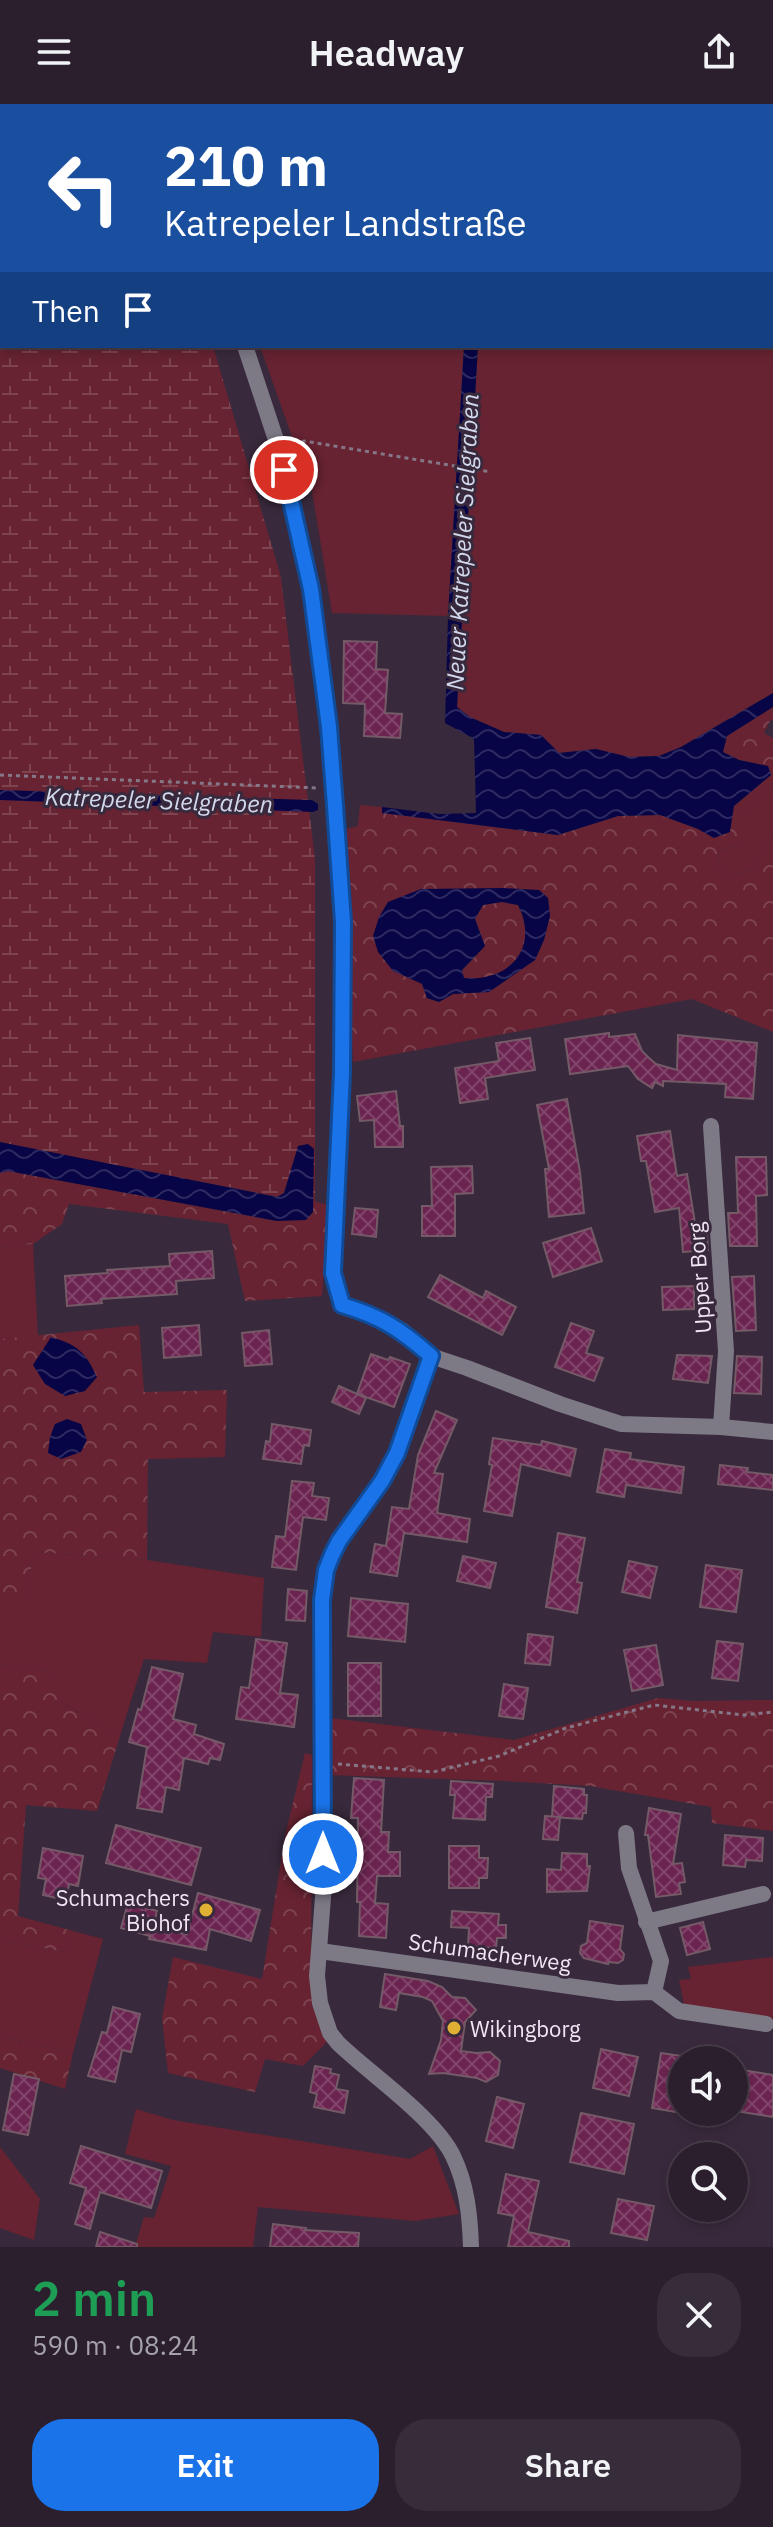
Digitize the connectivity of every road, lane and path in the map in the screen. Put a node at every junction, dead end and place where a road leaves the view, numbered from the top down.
1 (246, 348) edge
2 (278, 446) junction
3 (491, 472) dead end
4 (0, 775) edge
5 (334, 789) junction
6 (711, 1126) dead end
7 (431, 1356) junction
8 (721, 1427) junction
9 (773, 1432) edge
10 (773, 1712) edge
11 (323, 1763) junction
12 (626, 1833) dead end
13 (763, 1894) dead end
14 (646, 1922) junction
15 (320, 1951) junction
16 (654, 1992) junction
17 (766, 2024) dead end
18 (471, 2247) edge

1 - 2 street
2 - 3 path
2 - 5 street
4 - 5 path
5 - 7 street
6 - 8 street, Upper Borg
7 - 8 street
7 - 11 street
8 - 9 street
10 - 11 path
11 - 15 street
12 - 14 street
13 - 14 street
14 - 16 street
15 - 16 street, Schumacherweg
15 - 18 street
16 - 17 street

